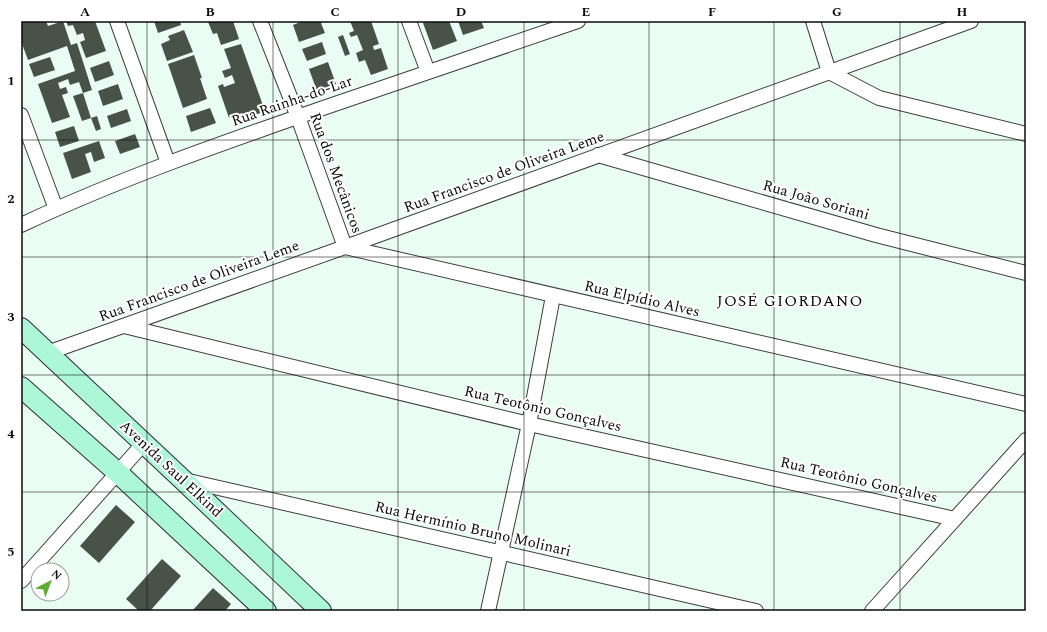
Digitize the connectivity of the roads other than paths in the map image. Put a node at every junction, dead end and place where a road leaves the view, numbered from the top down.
1 (117, 21) edge
2 (260, 21) edge
3 (408, 21) edge
4 (578, 21) edge
5 (813, 21) edge
6 (971, 21) edge
7 (543, 27) edge
8 (428, 72) junction
9 (829, 72) junction
10 (21, 115) edge
11 (298, 117) junction
12 (1026, 134) edge
13 (598, 156) junction
14 (168, 163) junction
15 (56, 209) junction
16 (21, 225) edge
17 (345, 247) junction
18 (1026, 273) edge
19 (553, 296) junction
20 (124, 326) junction
21 (21, 328) edge
22 (47, 353) junction
23 (21, 387) edge
24 (1026, 404) edge
25 (529, 424) junction
26 (1026, 440) edge
27 (144, 443) junction
28 (117, 472) junction
29 (183, 480) junction
30 (955, 519) junction
31 (501, 552) junction
32 (21, 581) edge
33 (266, 611) edge
34 (321, 611) edge
35 (488, 611) edge
36 (756, 611) edge
37 (872, 611) edge

1 - 14 street
2 - 11 street, Rua dos Mecânicos
3 - 8 street
4 - 7 street, Rua Rainha-do-Lar
5 - 9 street
6 - 9 street, Rua Francisco de Oliveira Leme
7 - 8 street, Rua Rainha-do-Lar
8 - 11 street, Rua Rainha-do-Lar
9 - 12 street
9 - 13 street, Rua Francisco de Oliveira Leme
10 - 15 street
11 - 14 street, Rua Rainha-do-Lar
11 - 17 street, Rua dos Mecânicos
13 - 17 street, Rua Francisco de Oliveira Leme
13 - 18 street, Rua João Soriani
14 - 15 street, Rua Rainha-do-Lar
15 - 16 street, Rua Rainha-do-Lar
17 - 19 street, Rua Elpídio Alves
17 - 20 street, Rua Francisco de Oliveira Leme
19 - 24 street, Rua Elpídio Alves
19 - 25 street
20 - 22 street, Rua Francisco de Oliveira Leme
20 - 25 street, Rua Teotônio Gonçalves
21 - 22 main road, Avenida Saul Elkind
22 - 27 main road, Avenida Saul Elkind
23 - 28 main road
25 - 30 street, Rua Teotônio Gonçalves
25 - 31 street
26 - 30 street
27 - 28 street
27 - 29 main road, Avenida Saul Elkind
28 - 32 street
28 - 33 main road
29 - 31 street, Rua Hermínio Bruno Molinari
29 - 34 main road, Avenida Saul Elkind
30 - 37 street
31 - 35 street
31 - 36 street, Rua Hermínio Bruno Molinari

